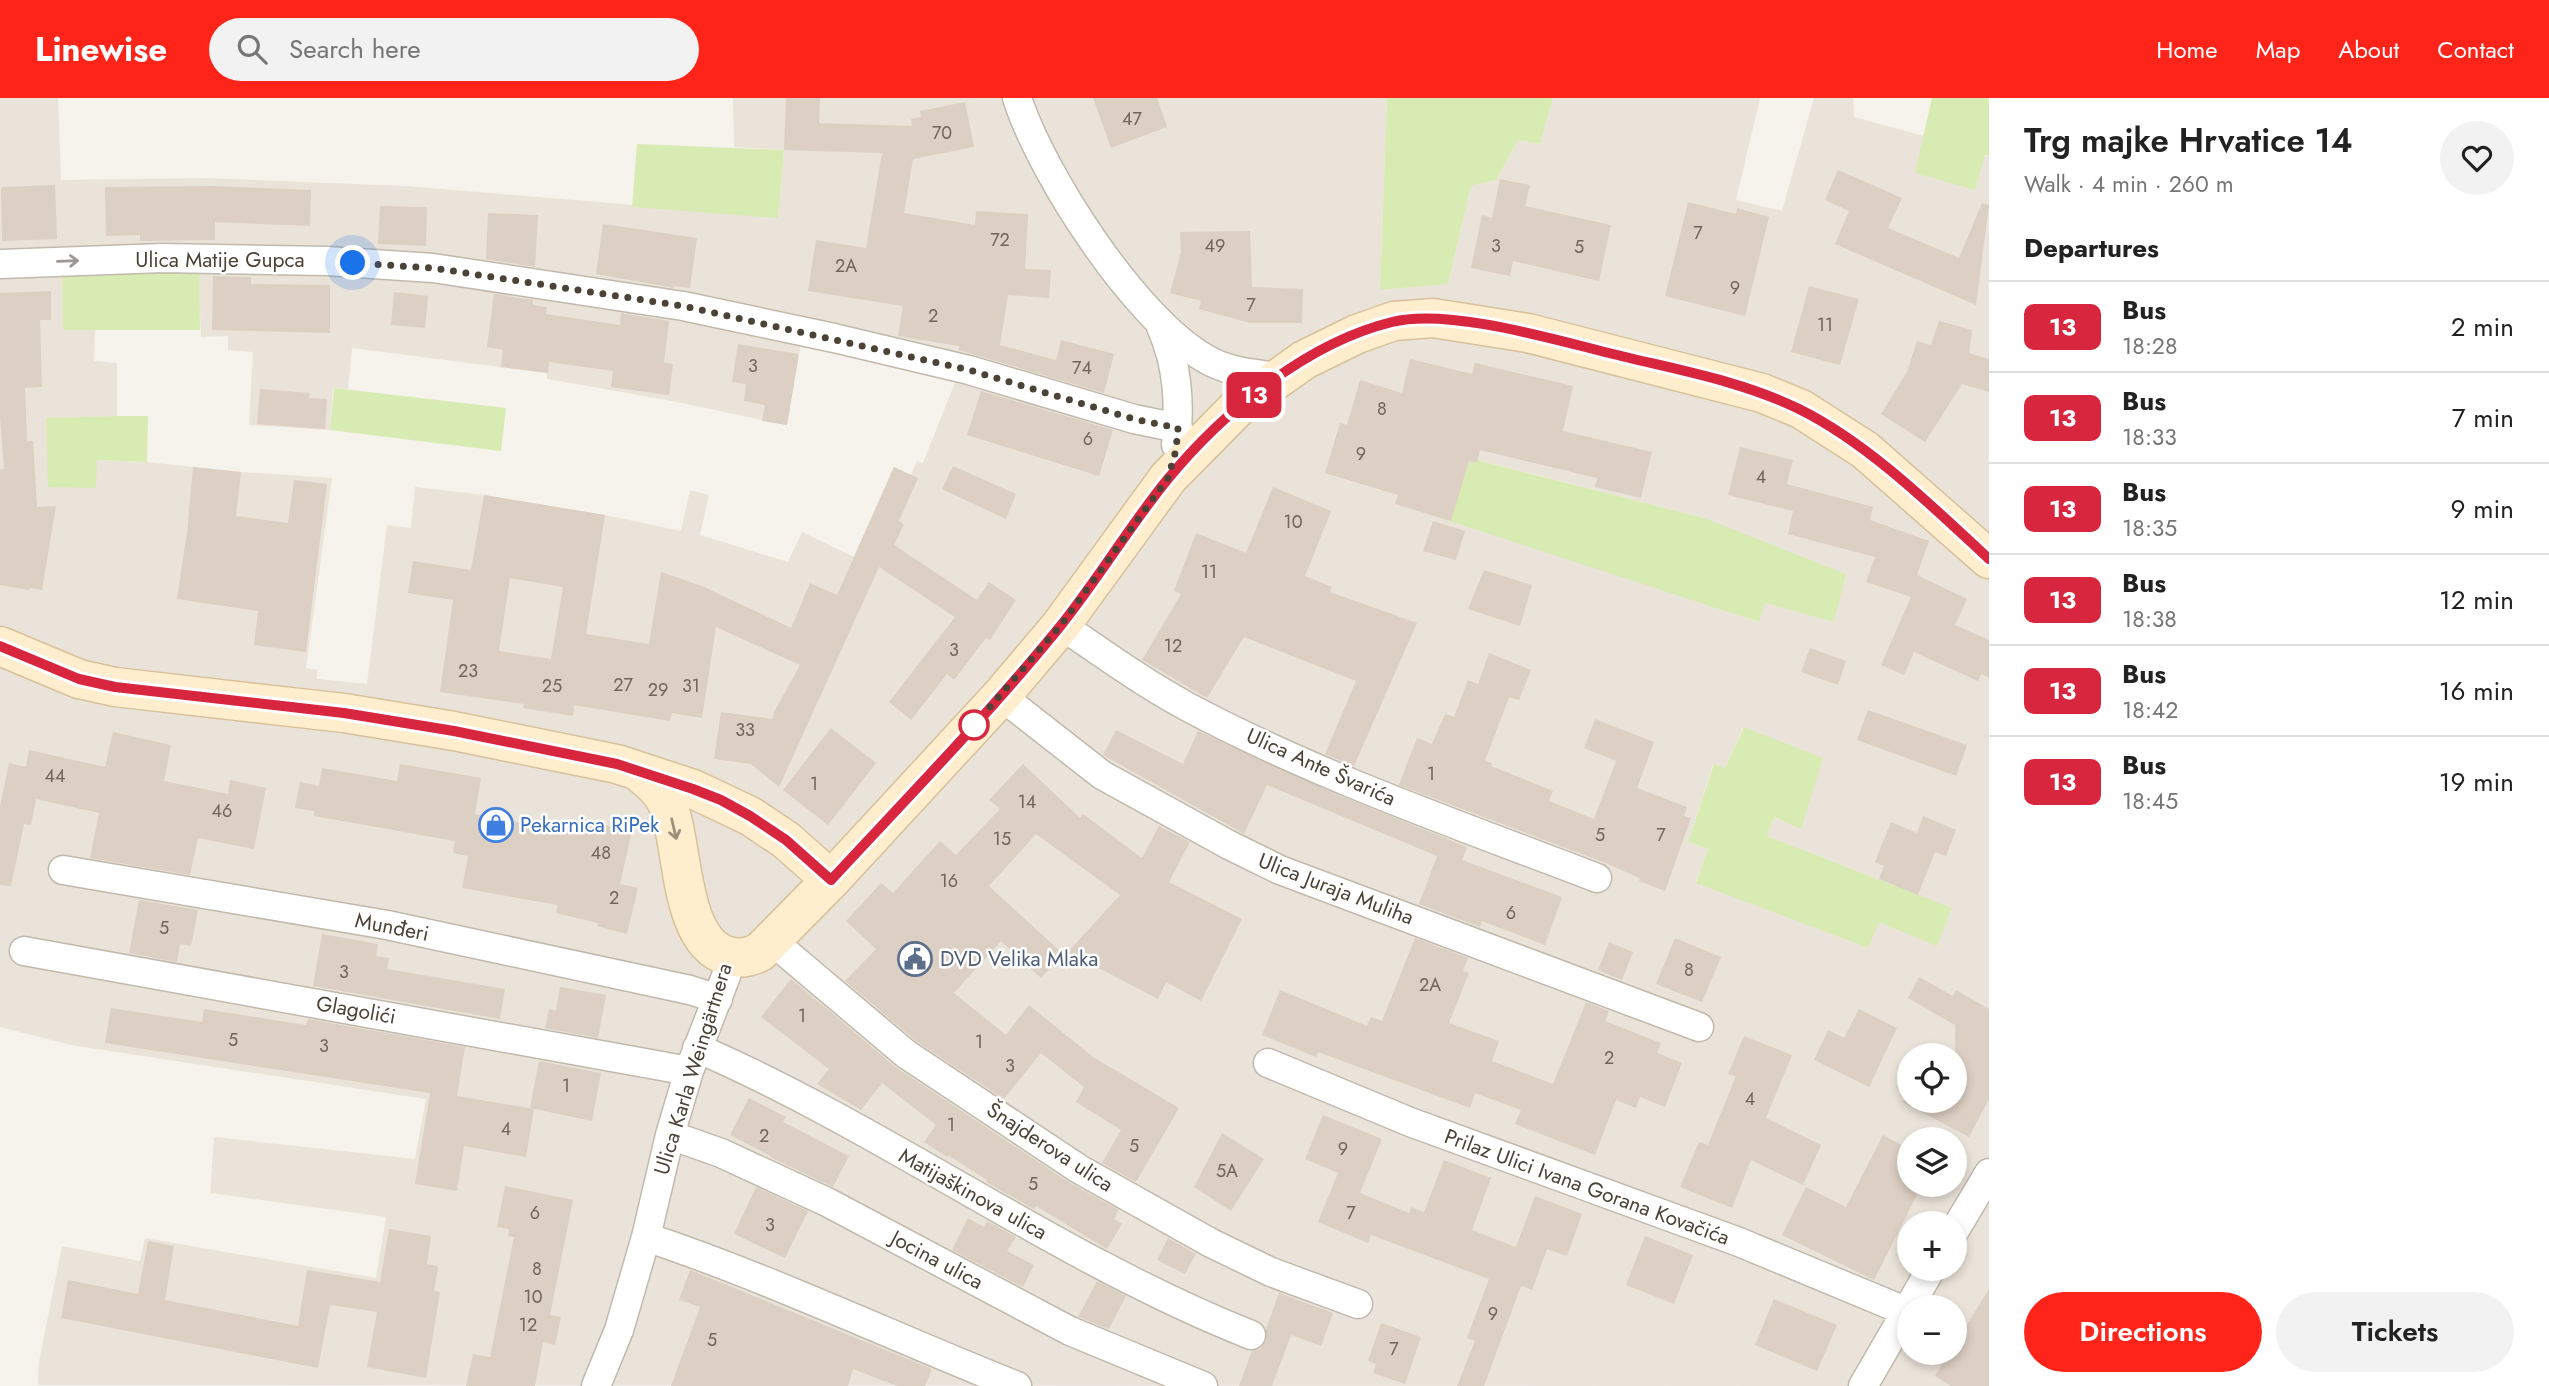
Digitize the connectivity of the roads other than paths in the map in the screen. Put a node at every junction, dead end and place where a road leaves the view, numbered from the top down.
1 (1017, 98) edge
2 (0, 264) edge
3 (1159, 321) junction
4 (1278, 377) junction
5 (1178, 428) junction
6 (1168, 478) junction
7 (1989, 559) edge
8 (1061, 625) junction
9 (0, 646) edge
10 (1001, 696) junction
11 (639, 772) junction
12 (63, 870) dead end
13 (1597, 878) dead end
14 (831, 880) junction
15 (771, 940) junction
16 (24, 951) dead end
17 (732, 957) junction
18 (718, 999) junction
19 (1699, 1027) dead end
20 (693, 1059) junction
21 (1268, 1063) dead end
22 (670, 1135) junction
23 (1989, 1173) edge
24 (1966, 1211) edge
25 (646, 1237) junction
26 (1359, 1304) dead end
27 (1897, 1308) edge
28 (1897, 1325) edge
29 (1251, 1335) dead end
30 (596, 1386) edge
31 (1017, 1386) edge
32 (1203, 1386) edge
33 (1863, 1386) edge

1 - 3 street
2 -> 5 street, Ulica Matije Gupca
3 - 4 street
3 - 5 street
4 - 6 street
4 - 7 street
5 - 6 street
6 - 8 street
8 - 10 street
8 - 13 street, Ulica Ante Švarića
9 - 11 street
10 - 14 street
10 - 19 street, Ulica Juraja Muliha
11 - 14 street
11 -> 17 street, Ulica Karla Weingärtnera
12 - 18 street, Munđeri
14 - 15 street
15 - 17 street
15 - 26 street, Šnajderova ulica
16 - 20 street, Glagolići
17 - 18 street, Ulica Karla Weingärtnera
18 - 20 street, Ulica Karla Weingärtnera
20 - 22 street, Ulica Karla Weingärtnera
20 - 29 street, Matijaškinova ulica
21 - 27 street, Prilaz Ulici Ivana Gorana Kovačića
22 - 25 street, Ulica Karla Weingärtnera
22 - 32 street, Jocina ulica
23 - 24 street
25 - 30 street, Ulica Karla Weingärtnera
25 - 31 street
28 - 33 street

